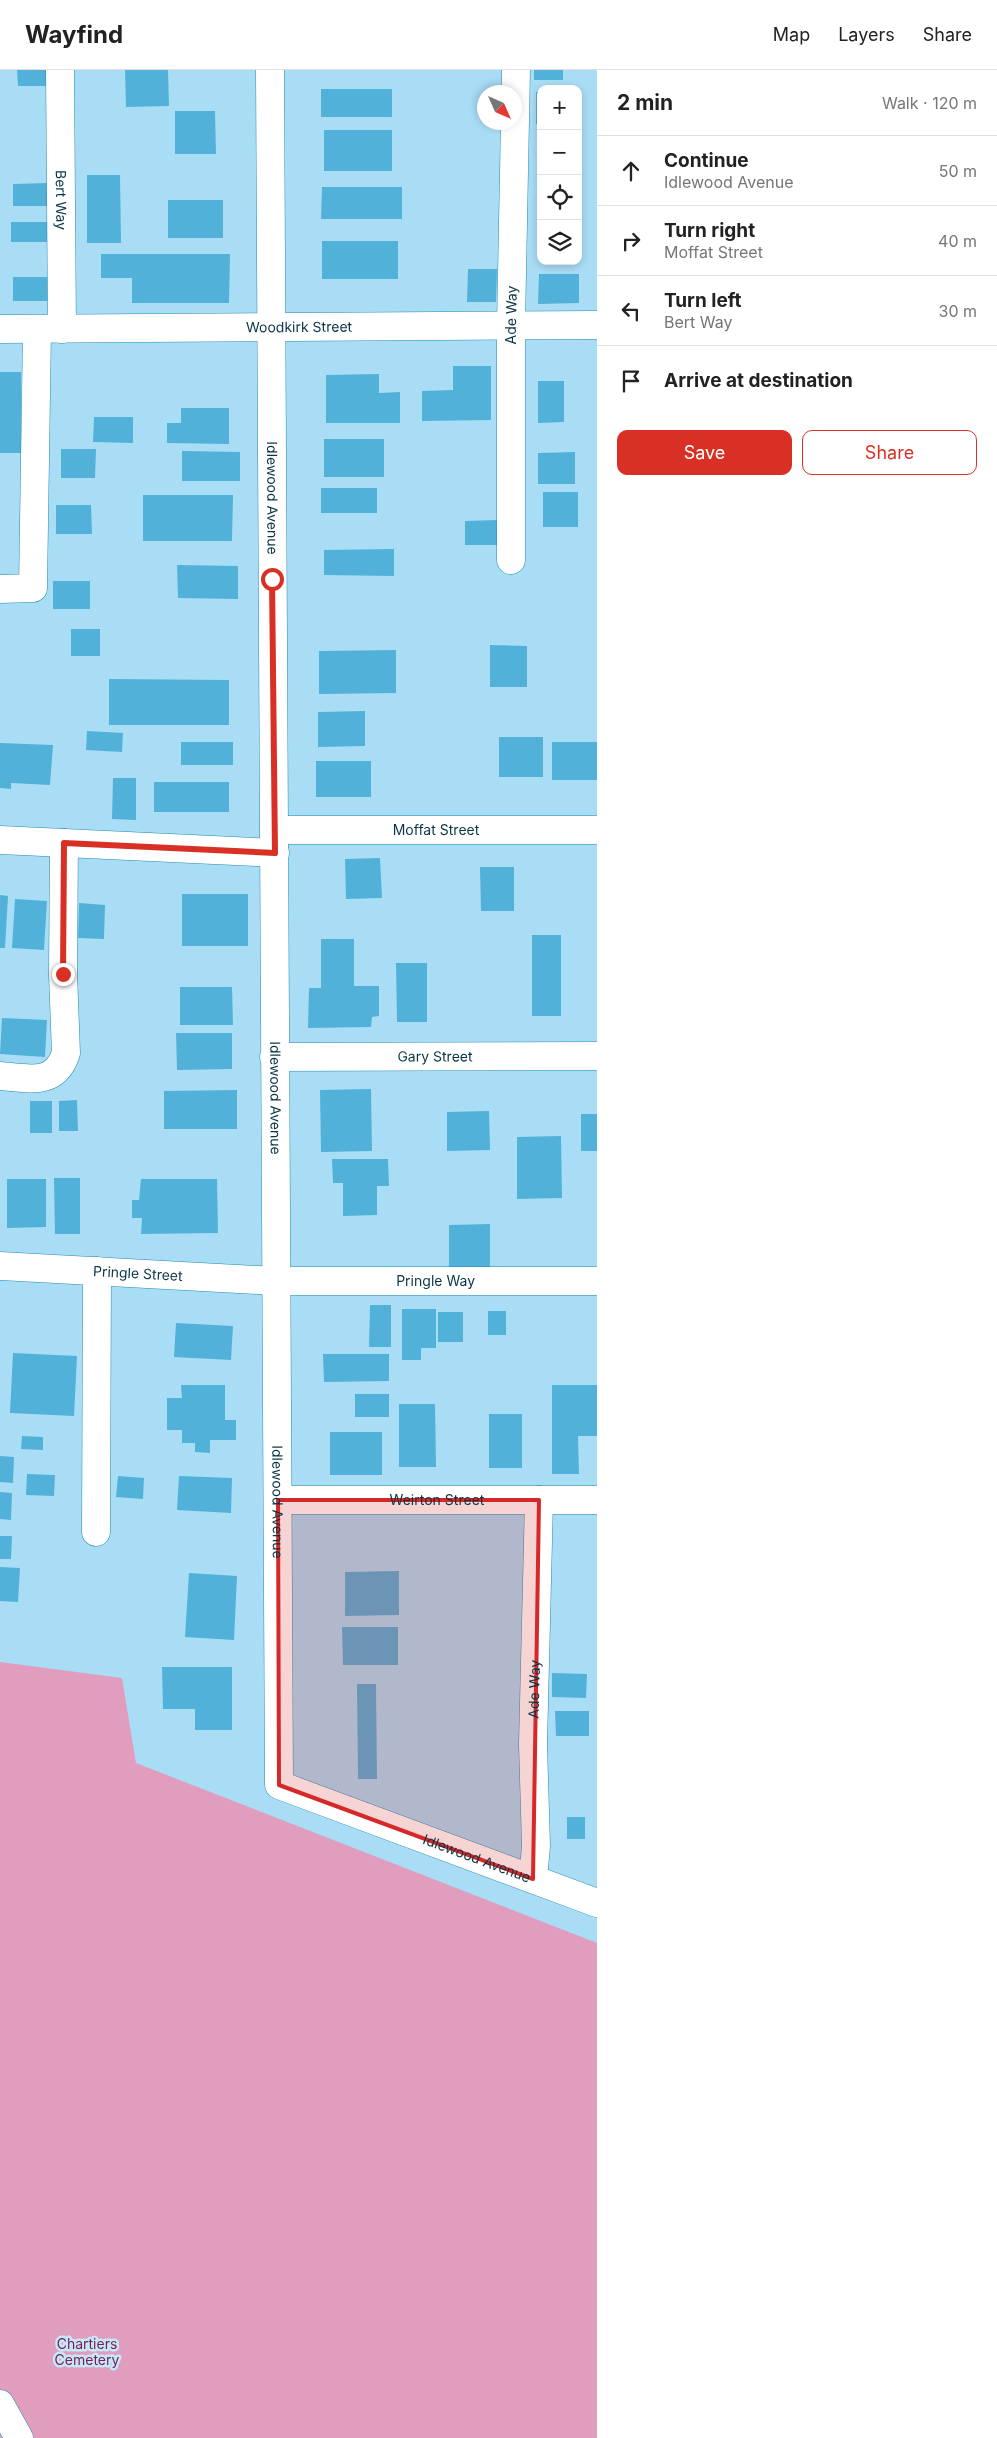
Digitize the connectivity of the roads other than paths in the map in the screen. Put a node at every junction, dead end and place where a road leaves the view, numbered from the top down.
1 (60, 70) edge
2 (270, 70) edge
3 (516, 70) edge
4 (511, 325) junction
5 (597, 326) edge
6 (0, 329) edge
7 (49, 329) junction
8 (272, 329) junction
9 (511, 560) dead end
10 (0, 589) edge
11 (597, 830) edge
12 (0, 840) edge
13 (275, 842) junction
14 (64, 843) junction
15 (274, 1056) junction
16 (597, 1056) edge
17 (0, 1076) edge
18 (0, 1266) edge
19 (96, 1271) junction
20 (276, 1281) junction
21 (597, 1281) edge
22 (278, 1500) junction
23 (539, 1500) junction
24 (597, 1500) edge
25 (96, 1532) dead end
26 (533, 1880) junction
27 (597, 1903) edge
28 (0, 2404) edge
29 (19, 2438) edge

1 - 7 street, Bert Way
2 - 8 street, Idlewood Avenue
3 - 4 street, Ade Way
4 - 5 street, Woodkirk Street
4 - 8 street, Woodkirk Street
4 - 9 street, Ade Way
6 - 7 street, Woodkirk Street
7 - 8 street, Woodkirk Street
7 - 10 street, Bert Way
8 - 13 street, Idlewood Avenue
11 - 13 street, Moffat Street
12 - 14 street, Moffat Street
13 - 14 street, Moffat Street
13 - 15 street, Idlewood Avenue
14 - 17 street
15 - 16 street, Gary Street
15 - 20 street, Idlewood Avenue
18 - 19 street, Pringle Street
19 - 20 street, Pringle Street
19 - 25 street
20 - 21 street, Pringle Way
20 - 22 street, Idlewood Avenue
22 - 23 street, Weirton Street
22 - 26 street, Idlewood Avenue
23 - 24 street, Weirton Street
23 - 26 street, Ade Way
26 - 27 street, Idlewood Avenue
28 - 29 street

